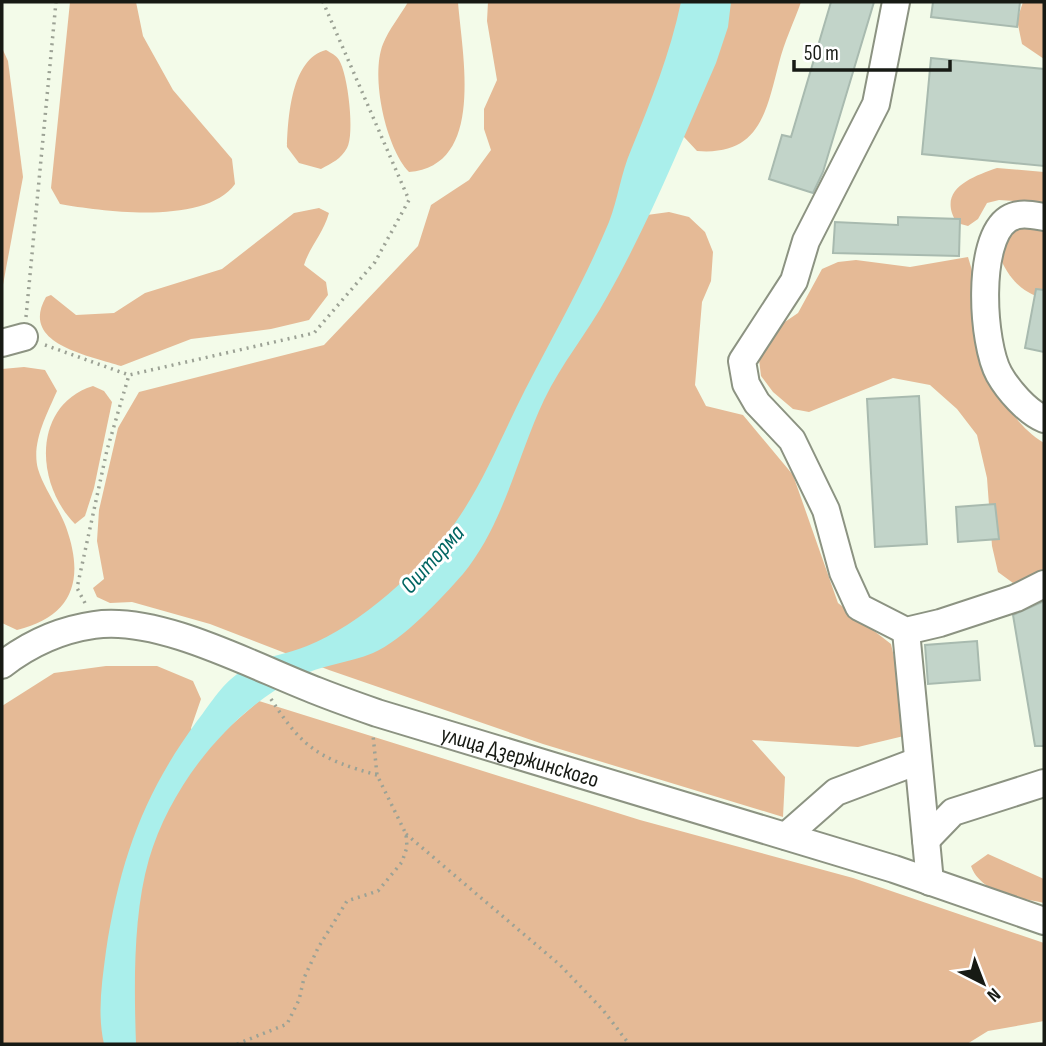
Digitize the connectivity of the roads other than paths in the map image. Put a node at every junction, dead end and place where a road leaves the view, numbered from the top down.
1 (897, 2) edge
2 (1044, 217) edge
3 (1044, 419) edge
4 (1044, 584) edge
5 (906, 631) junction
6 (2, 665) edge
7 (918, 761) junction
8 (1044, 783) edge
9 (786, 836) junction
10 (926, 840) junction
11 (930, 882) junction
12 (1044, 922) edge

1 - 5 street
2 - 3 street
4 - 5 street
5 - 7 street
6 - 9 street, улица Дзержинского
7 - 9 street
7 - 10 street
8 - 10 street
9 - 11 street, улица Дзержинского
10 - 11 street
11 - 12 street, улица Дзержинского

